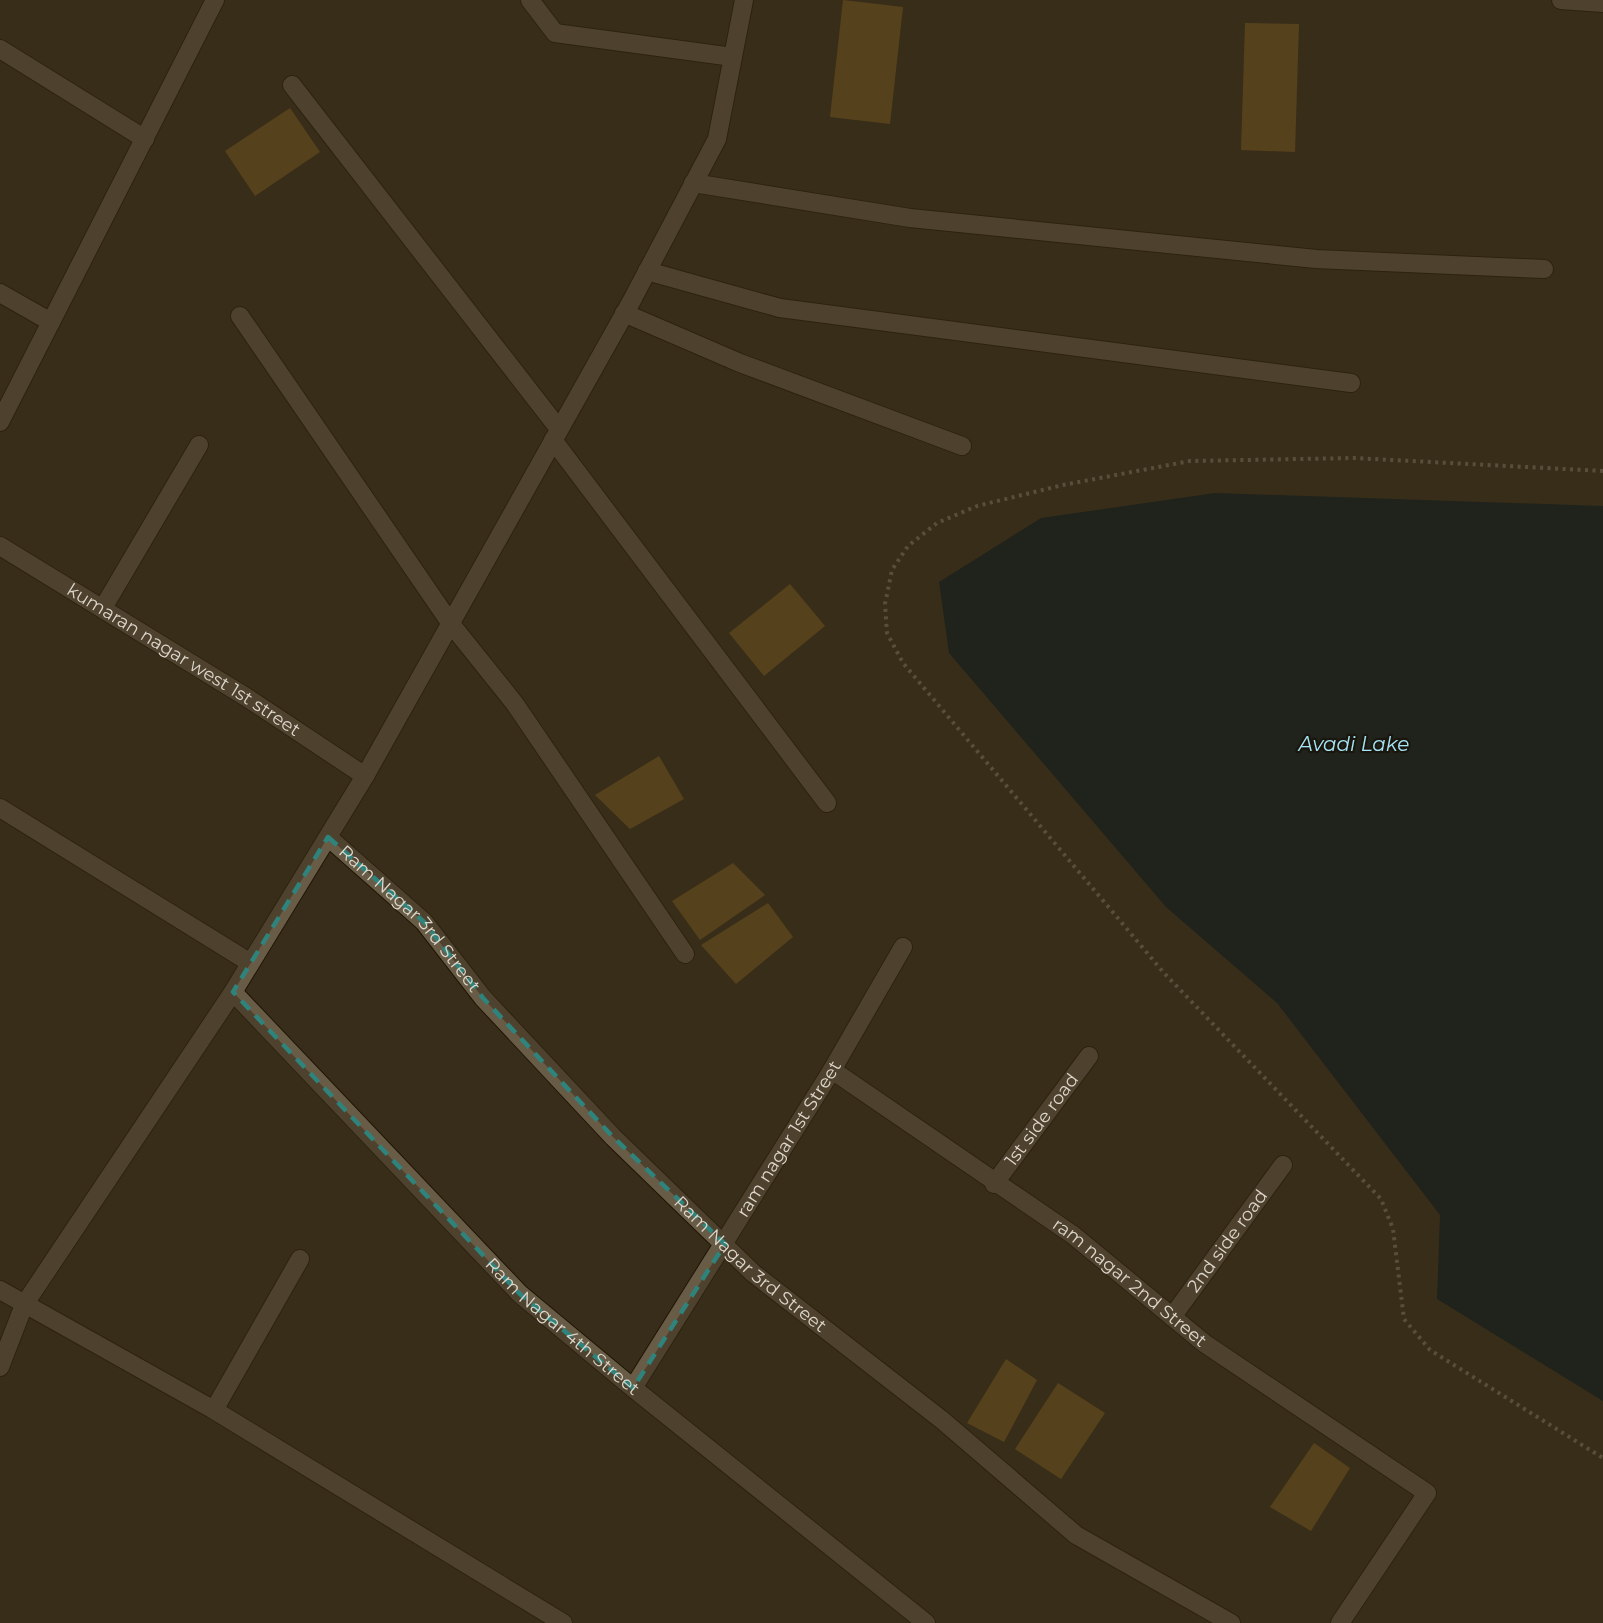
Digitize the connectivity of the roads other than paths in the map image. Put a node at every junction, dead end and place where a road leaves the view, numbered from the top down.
1 (215, 0) edge
2 (530, 0) edge
3 (744, 0) edge
4 (1561, 0) edge
5 (1603, 3) edge
6 (0, 49) edge
7 (733, 57) junction
8 (292, 85) dead end
9 (146, 139) junction
10 (693, 183) junction
11 (1544, 269) dead end
12 (647, 271) junction
13 (0, 293) edge
14 (624, 313) junction
15 (240, 316) dead end
16 (51, 322) junction
17 (1351, 383) dead end
18 (0, 422) edge
19 (556, 435) junction
20 (199, 445) dead end
21 (962, 446) dead end
22 (0, 546) edge
23 (103, 608) junction
24 (451, 624) junction
25 (365, 776) junction
26 (827, 803) dead end
27 (0, 808) edge
28 (328, 837) junction
29 (903, 947) dead end
30 (685, 954) dead end
31 (249, 962) junction
32 (233, 992) junction
33 (1089, 1056) dead end
34 (832, 1070) junction
35 (1283, 1165) dead end
36 (994, 1184) junction
37 (725, 1244) junction
38 (300, 1259) dead end
39 (0, 1290) edge
40 (24, 1305) junction
41 (1172, 1317) junction
42 (0, 1367) edge
43 (633, 1388) junction
44 (214, 1410) junction
45 (563, 1623) edge
46 (926, 1623) edge
47 (1231, 1623) edge
48 (1340, 1623) edge

1 - 9 street
2 - 7 street
3 - 7 street
4 - 5 street
6 - 9 street
7 - 10 street
8 - 19 street
9 - 16 street
10 - 11 street
10 - 12 street
12 - 14 street
12 - 17 street
13 - 16 street
14 - 19 street
14 - 21 street
15 - 24 street
16 - 18 street
19 - 24 street
19 - 26 street
20 - 23 street
22 - 23 street, kumaran nagar west 1st street
23 - 25 street, kumaran nagar west 1st street
24 - 25 street
24 - 30 street
25 - 28 street
27 - 31 street
28 - 31 street
28 - 37 street, Ram Nagar 3rd Street
29 - 34 street, ram nagar 1st Street
31 - 32 street
32 - 40 street
32 - 43 street, Ram Nagar 4th Street
33 - 36 street, 1st side road
34 - 36 street, ram nagar 2nd Street
34 - 37 street, ram nagar 1st Street
35 - 41 street, 2nd side road
36 - 41 street, ram nagar 2nd Street
37 - 43 street, ram nagar 1st Street
37 - 47 street, Ram Nagar 3rd Street
38 - 44 street
39 - 40 street
40 - 42 street
40 - 44 street
41 - 48 street, ram nagar 2nd Street
43 - 46 street, Ram Nagar 4th Street
44 - 45 street

